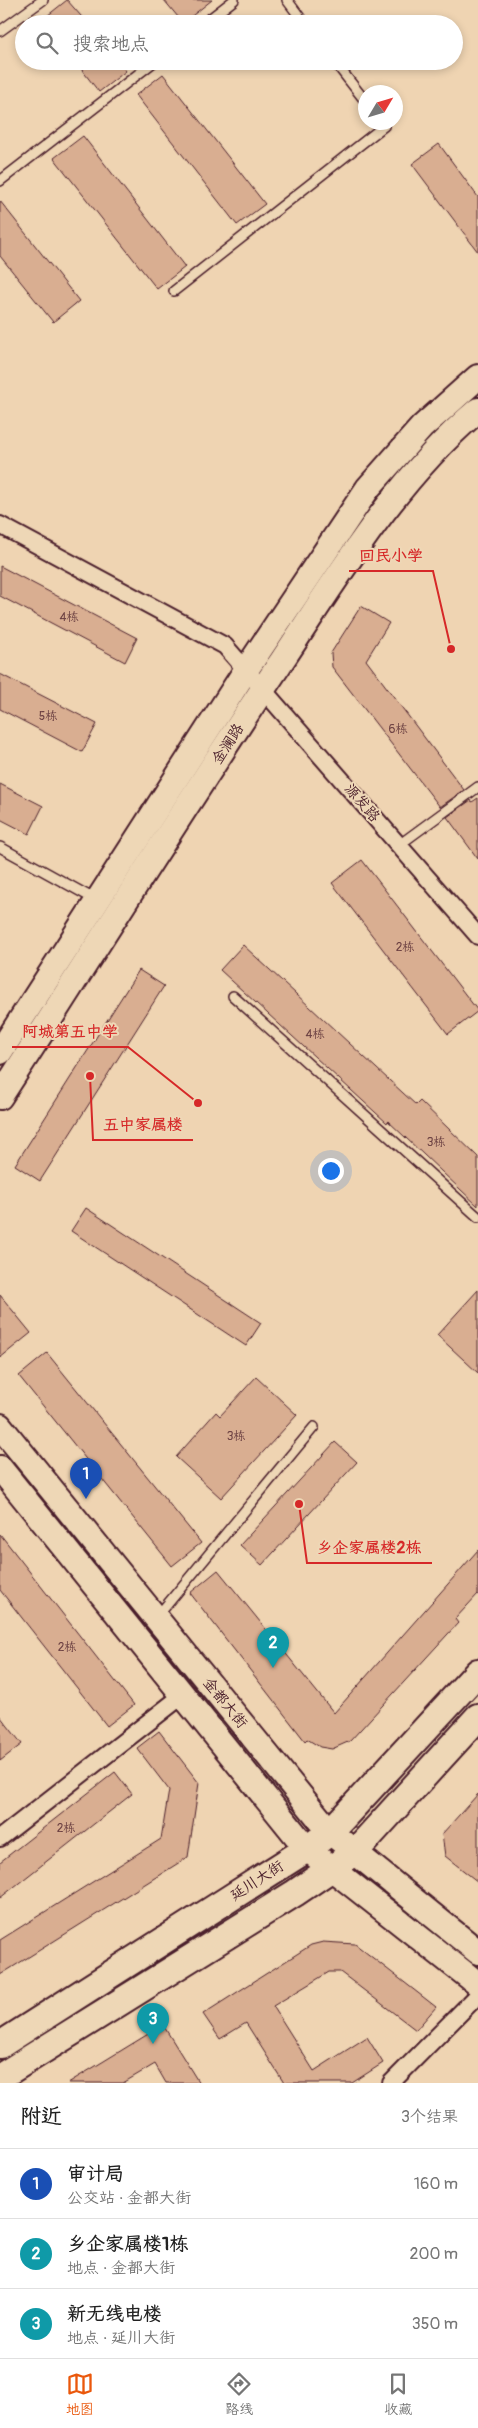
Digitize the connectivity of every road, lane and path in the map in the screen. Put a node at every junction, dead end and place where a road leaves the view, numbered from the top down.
1 (43, 0) edge
2 (234, 0) edge
3 (287, 0) edge
4 (22, 15) edge
5 (215, 15) edge
6 (299, 15) edge
7 (15, 20) edge
8 (0, 31) edge
9 (143, 70) edge
10 (341, 70) edge
11 (358, 92) edge
12 (379, 130) edge
13 (0, 181) edge
14 (174, 291) dead end
15 (478, 377) edge
16 (478, 410) edge
17 (0, 525) edge
18 (246, 670) junction
19 (263, 689) junction
20 (478, 788) edge
21 (399, 846) junction
22 (0, 847) edge
23 (98, 901) junction
24 (478, 936) edge
25 (233, 996) dead end
26 (0, 1052) edge
27 (0, 1097) edge
28 (478, 1217) edge
29 (0, 1426) edge
30 (314, 1427) dead end
31 (0, 1468) edge
32 (156, 1618) junction
33 (478, 1672) edge
34 (183, 1695) junction
35 (478, 1717) edge
36 (330, 1832) junction
37 (0, 1838) edge
38 (308, 1848) junction
39 (354, 1853) junction
40 (332, 1868) junction
41 (478, 1952) edge
42 (478, 1984) edge
43 (478, 1995) edge
44 (0, 2045) edge
45 (0, 2077) edge
46 (391, 2083) edge

1 - 4 lane
2 - 5 lane
3 - 6 lane
7 - 8 lane
9 - 13 lane
10 - 11 lane
12 - 14 lane
15 - 18 street, 金澜路
16 - 19 street, 金澜路
17 - 18 street, 源发路
18 - 19 street, 源发路
18 - 23 street, 金澜路
19 - 21 street, 源发路
19 - 27 street, 金澜路
20 - 21 lane
21 - 24 street, 源发路
22 - 23 lane
23 - 26 street, 金澜路
25 - 28 lane
29 - 32 street, 金都大街
30 - 32 lane
31 - 34 street, 金都大街
32 - 36 street, 金都大街
33 - 36 main road, 延川大街
34 - 37 street
34 - 38 street, 金都大街
35 - 39 main road, 延川大街
36 - 38 main road, 延川大街
36 - 39 street, 金都大街
38 - 40 street, 金都大街
38 - 44 main road, 延川大街
39 - 40 main road, 延川大街
39 - 41 street, 金都大街
40 - 42 street, 金都大街
40 - 45 main road, 延川大街
43 - 46 street

